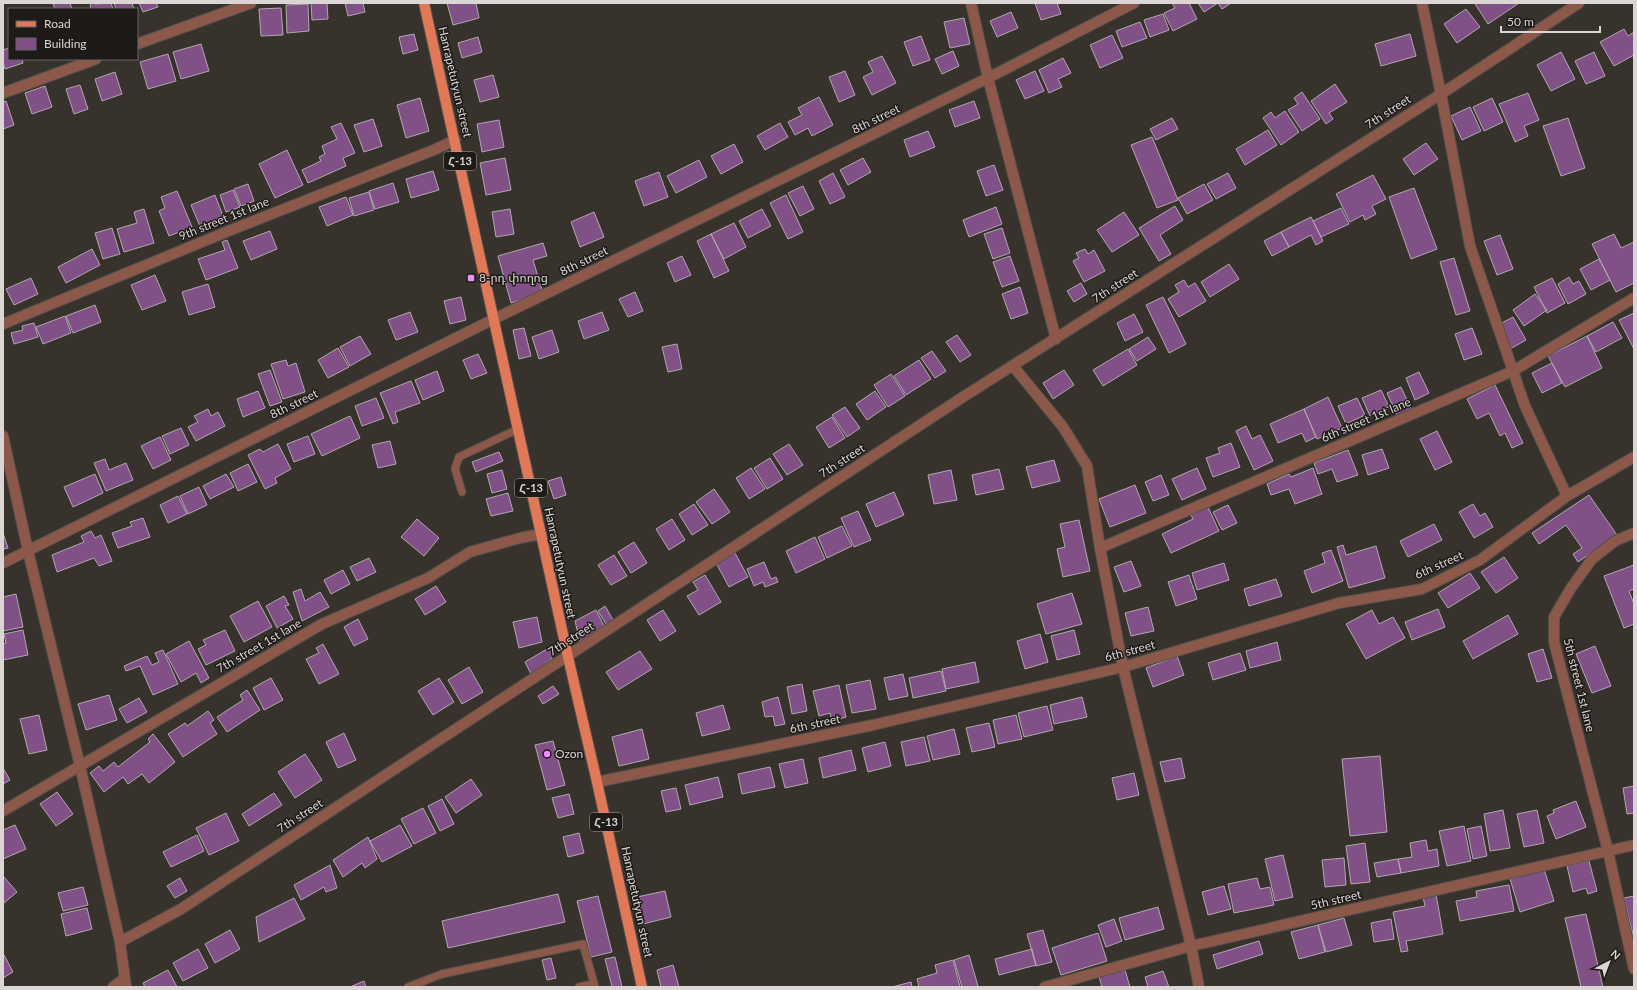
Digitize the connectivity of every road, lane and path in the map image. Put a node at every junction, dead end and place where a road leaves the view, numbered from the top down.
1 (251, 3) edge
2 (424, 3) edge
3 (971, 3) edge
4 (1134, 3) edge
5 (1422, 3) edge
6 (1579, 3) edge
7 (138, 44) edge
8 (93, 60) edge
9 (988, 78) junction
10 (3, 93) edge
11 (1441, 94) junction
12 (455, 140) junction
13 (1634, 298) edge
14 (494, 319) junction
15 (3, 324) edge
16 (1056, 339) junction
17 (1013, 366) junction
18 (1513, 371) junction
19 (518, 429) junction
20 (3, 436) edge
21 (1634, 457) edge
22 (462, 492) dead end
23 (1567, 496) junction
24 (1634, 533) edge
25 (541, 534) junction
26 (1100, 548) junction
27 (28, 551) junction
28 (3, 563) edge
29 (568, 657) junction
30 (1123, 667) junction
31 (80, 766) junction
32 (597, 782) junction
33 (3, 811) edge
34 (1634, 845) edge
35 (1608, 851) junction
36 (120, 942) junction
37 (1191, 946) junction
38 (1634, 969) edge
39 (125, 982) edge
40 (594, 985) edge
41 (113, 987) edge
42 (408, 987) edge
43 (579, 987) edge
44 (642, 987) edge
45 (1045, 987) edge
46 (1199, 987) edge

1 - 7 street
2 - 12 main road, Hanrapetutyun street / Հ-13
3 - 9 street
4 - 9 street, 8th street
5 - 11 street
6 - 11 street, 7th street
8 - 10 street
9 - 14 street, 8th street
9 - 16 street
11 - 16 street, 7th street
11 - 18 street
12 - 14 main road, Hanrapetutyun street / Հ-13
12 - 15 street, 9th street 1st lane
13 - 18 street, 6th street 1st lane
14 - 19 main road, Hanrapetutyun street / Հ-13
14 - 27 street, 8th street
16 - 17 street, 7th street
17 - 26 street
17 - 29 street, 7th street
18 - 23 street
18 - 26 street, 6th street 1st lane
19 - 22 lane
19 - 25 main road, Hanrapetutyun street / Հ-13
20 - 27 street
21 - 23 street, 6th street
23 - 30 street, 6th street
24 - 35 street, 5th street 1st lane
25 - 29 main road, Hanrapetutyun street / Հ-13
25 - 31 street, 7th street 1st lane
26 - 30 street
27 - 28 street, 8th street
27 - 31 street
29 - 32 main road, Hanrapetutyun street / Հ-13
29 - 36 street, 7th street
30 - 32 street, 6th street
30 - 37 street
31 - 33 street, 7th street 1st lane
31 - 36 street
32 - 44 main road, Hanrapetutyun street / Հ-13
34 - 35 street, 5th street
35 - 37 street, 5th street
35 - 38 street, 5th street 1st lane
36 - 39 street
37 - 45 street, 5th street
37 - 46 street
39 - 41 street
40 - 42 lane
40 - 43 lane

